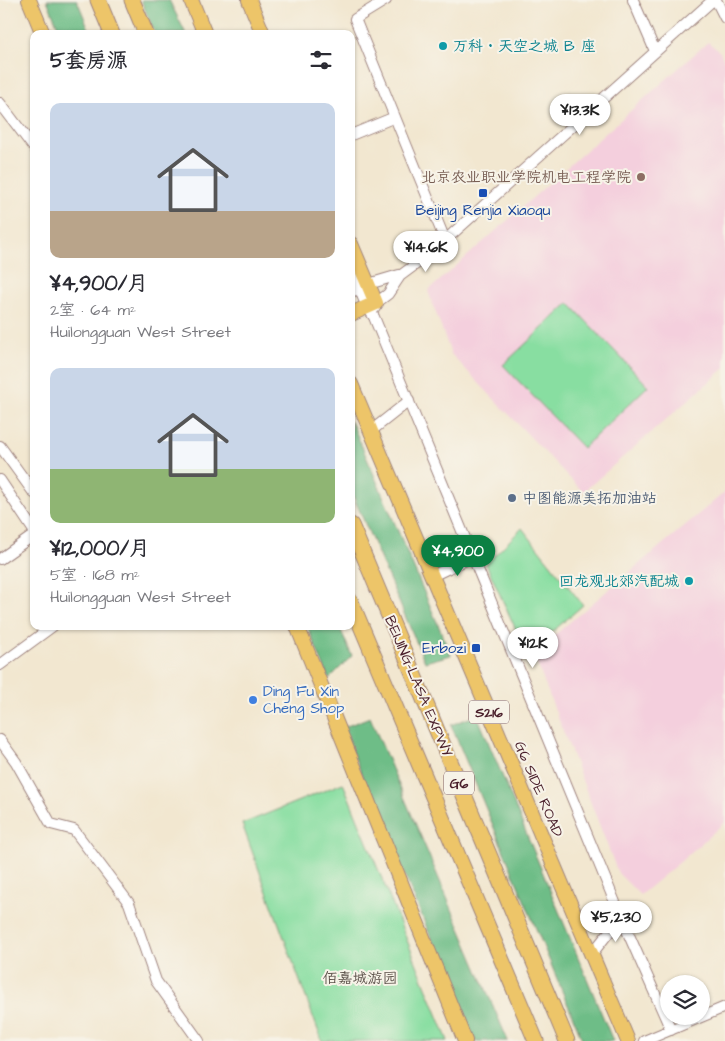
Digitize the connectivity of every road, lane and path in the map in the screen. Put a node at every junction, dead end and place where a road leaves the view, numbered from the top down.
1 (29, 0) edge
2 (98, 0) edge
3 (132, 0) edge
4 (192, 0) edge
5 (239, 0) edge
6 (249, 0) edge
7 (386, 0) edge
8 (633, 0) edge
9 (714, 0) edge
10 (725, 18) edge
11 (41, 30) edge
12 (110, 30) edge
13 (144, 30) edge
14 (203, 30) edge
15 (251, 30) edge
16 (261, 30) edge
17 (655, 51) junction
18 (0, 104) edge
19 (395, 117) junction
20 (355, 133) edge
21 (30, 143) edge
22 (445, 240) junction
23 (355, 264) edge
24 (405, 272) junction
25 (360, 289) edge
26 (372, 309) junction
27 (355, 313) edge
28 (355, 393) edge
29 (409, 401) junction
30 (371, 431) junction
31 (0, 446) edge
32 (0, 480) edge
33 (30, 487) edge
34 (30, 525) edge
35 (355, 535) edge
36 (30, 538) edge
37 (474, 556) junction
38 (0, 559) edge
39 (432, 576) junction
40 (355, 611) edge
41 (48, 630) edge
42 (299, 630) edge
43 (0, 665) edge
44 (0, 740) edge
45 (621, 916) junction
46 (591, 955) junction
47 (725, 1007) edge
48 (671, 1030) junction
49 (198, 1041) edge
50 (465, 1041) edge
51 (536, 1041) edge
52 (567, 1041) edge
53 (628, 1041) edge
54 (644, 1041) edge

1 - 11 main road
2 - 12 highway
3 - 13 highway
4 - 14 main road
5 - 15 main road
6 - 16 main road
7 - 19 street
8 - 17 street
9 - 10 street
9 - 17 street
17 - 22 street
18 - 21 street
19 - 20 street
19 - 22 street
22 - 24 street
23 - 25 main road
24 - 25 street
24 - 26 street
25 - 26 main road
26 - 27 main road
26 - 29 street
28 - 30 main road, G6 SIDE ROAD / S216
29 - 30 street
29 - 37 street
30 - 39 main road, G6 SIDE ROAD / S216
31 - 33 street
32 - 34 street
35 - 52 highway, BEIJING-LASA EXPWY / G6
36 - 38 street
37 - 39 street
37 - 45 street
39 - 46 main road, G6 SIDE ROAD / S216
40 - 51 highway, BEIJING-LASA EXPWY / G6
41 - 43 street
42 - 50 main road
44 - 49 street
45 - 46 street
45 - 48 street
46 - 53 main road, G6 SIDE ROAD / S216
47 - 48 street
48 - 54 street

